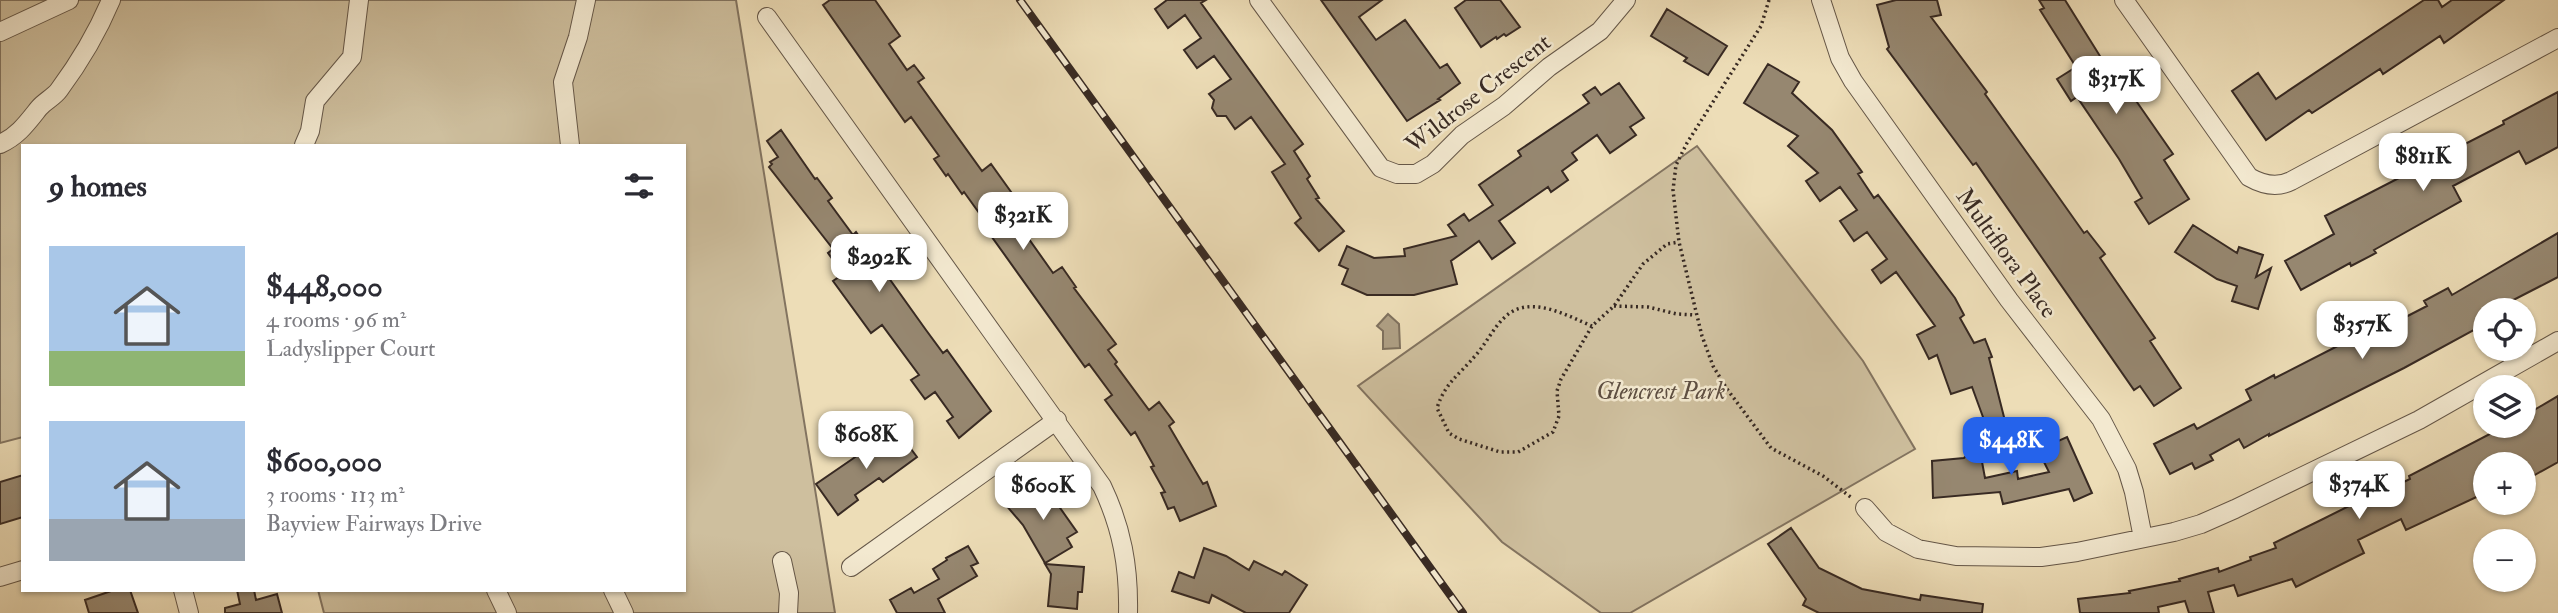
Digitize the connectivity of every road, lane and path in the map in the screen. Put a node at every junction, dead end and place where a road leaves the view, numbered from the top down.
1 (69, 0) edge
2 (111, 0) edge
3 (359, 0) edge
4 (586, 0) edge
5 (1259, 0) edge
6 (1626, 0) edge
7 (1769, 0) edge
8 (1821, 0) edge
9 (2124, 0) edge
10 (767, 17) dead end
11 (0, 32) edge
12 (2558, 38) edge
13 (0, 144) edge
14 (304, 144) edge
15 (570, 144) edge
16 (1679, 242) junction
17 (1614, 306) junction
18 (1695, 315) junction
19 (1592, 326) junction
20 (2558, 341) edge
21 (1056, 420) junction
22 (1865, 508) joint
23 (2143, 538) junction
24 (782, 561) dead end
25 (851, 567) dead end
26 (21, 571) edge
27 (0, 577) edge
28 (184, 592) edge
29 (497, 592) edge
30 (615, 592) edge
31 (189, 613) edge
32 (507, 613) edge
33 (624, 613) edge
34 (788, 613) edge
35 (1128, 613) edge

1 - 11 street
2 - 13 street
3 - 14 street
4 - 15 street
5 - 6 street, Wildrose Crescent
7 - 16 path
8 - 23 street, Multiflora Place
9 - 12 street
10 - 21 street
16 - 17 path
16 - 18 path
17 - 18 path
17 - 19 path
18 - 22 path
19 - 19 path
20 - 23 street
21 - 25 street
21 - 35 street
22 - 23 street
24 - 34 street
26 - 27 street
28 - 31 street
29 - 32 street
30 - 33 street

